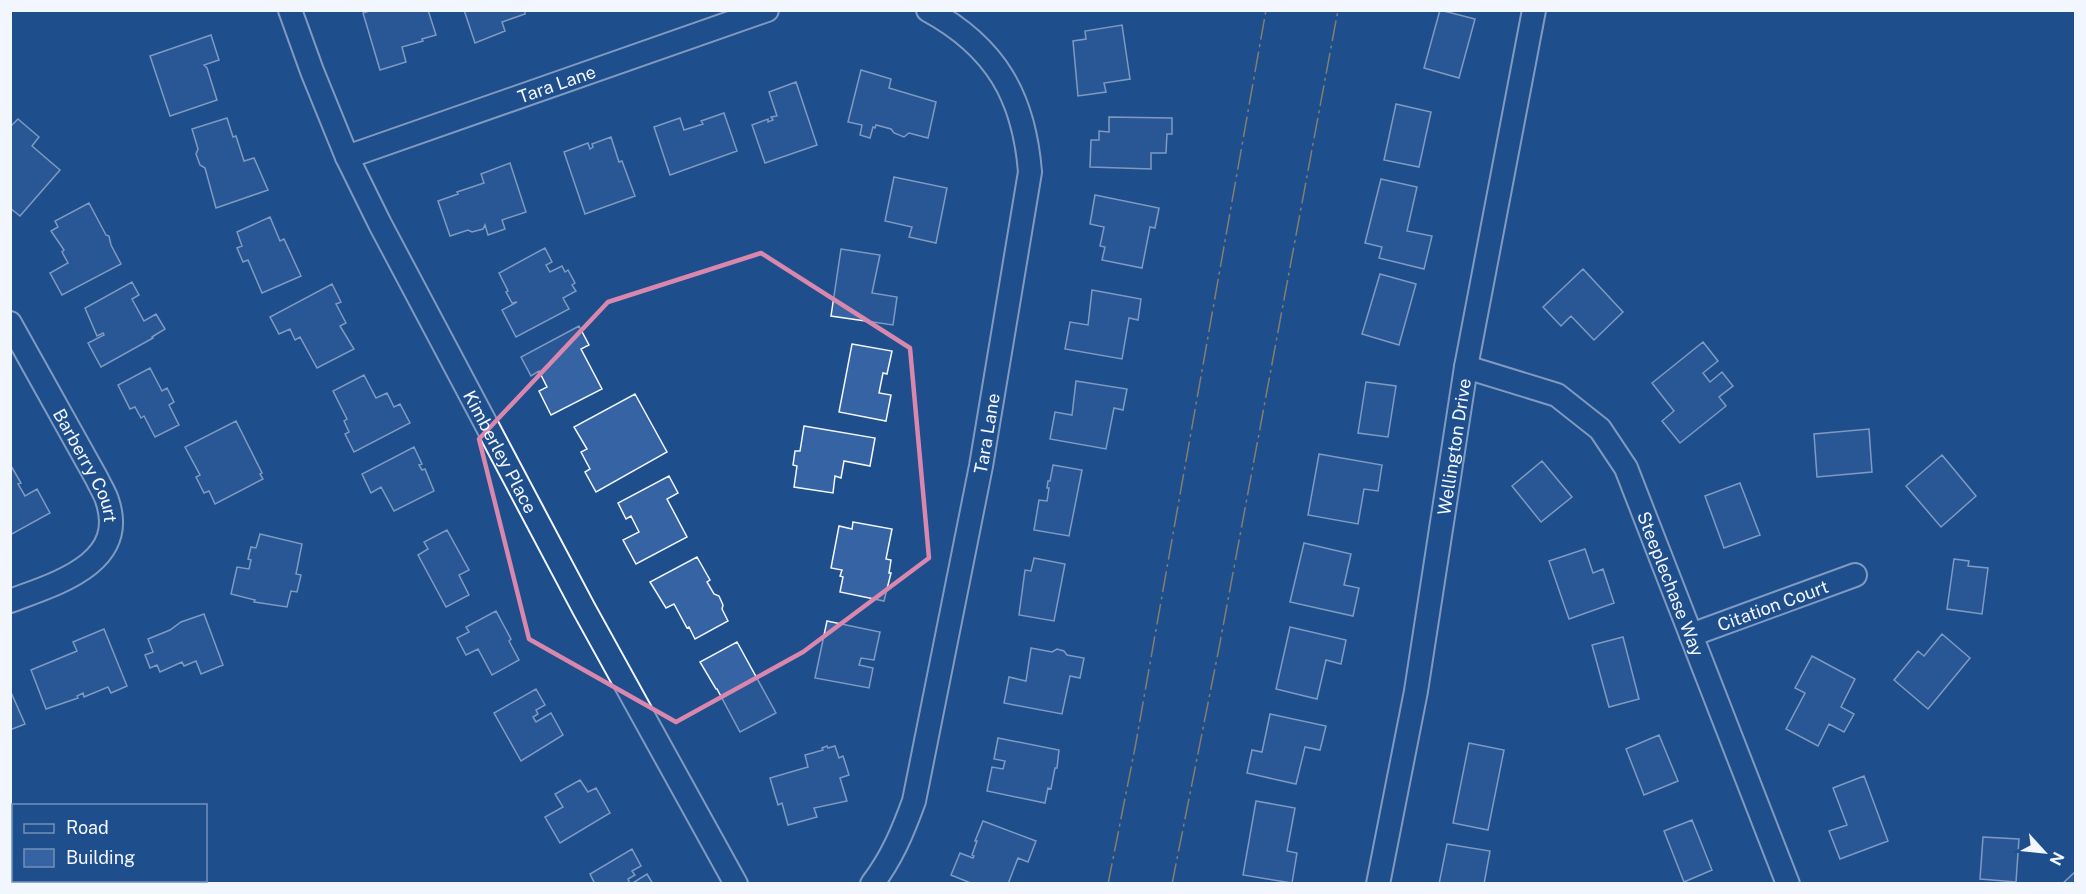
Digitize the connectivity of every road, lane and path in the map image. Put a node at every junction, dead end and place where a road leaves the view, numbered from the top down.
1 (290, 10) edge
2 (767, 10) edge
3 (928, 10) edge
4 (1534, 10) edge
5 (347, 158) junction
6 (10, 323) edge
7 (1466, 367) junction
8 (1855, 575) dead end
9 (10, 601) edge
10 (1691, 634) junction
11 (735, 884) edge
12 (872, 884) edge
13 (1378, 884) edge
14 (1788, 884) edge

1 - 5 street, Kimberley Place
2 - 5 street, Tara Lane
3 - 12 street, Tara Lane
4 - 7 street, Wellington Drive
5 - 11 street, Kimberley Place
6 - 9 street, Barberry Court
7 - 10 street, Steeplechase Way
7 - 13 street, Wellington Drive
8 - 10 street, Citation Court
10 - 14 street, Steeplechase Way

